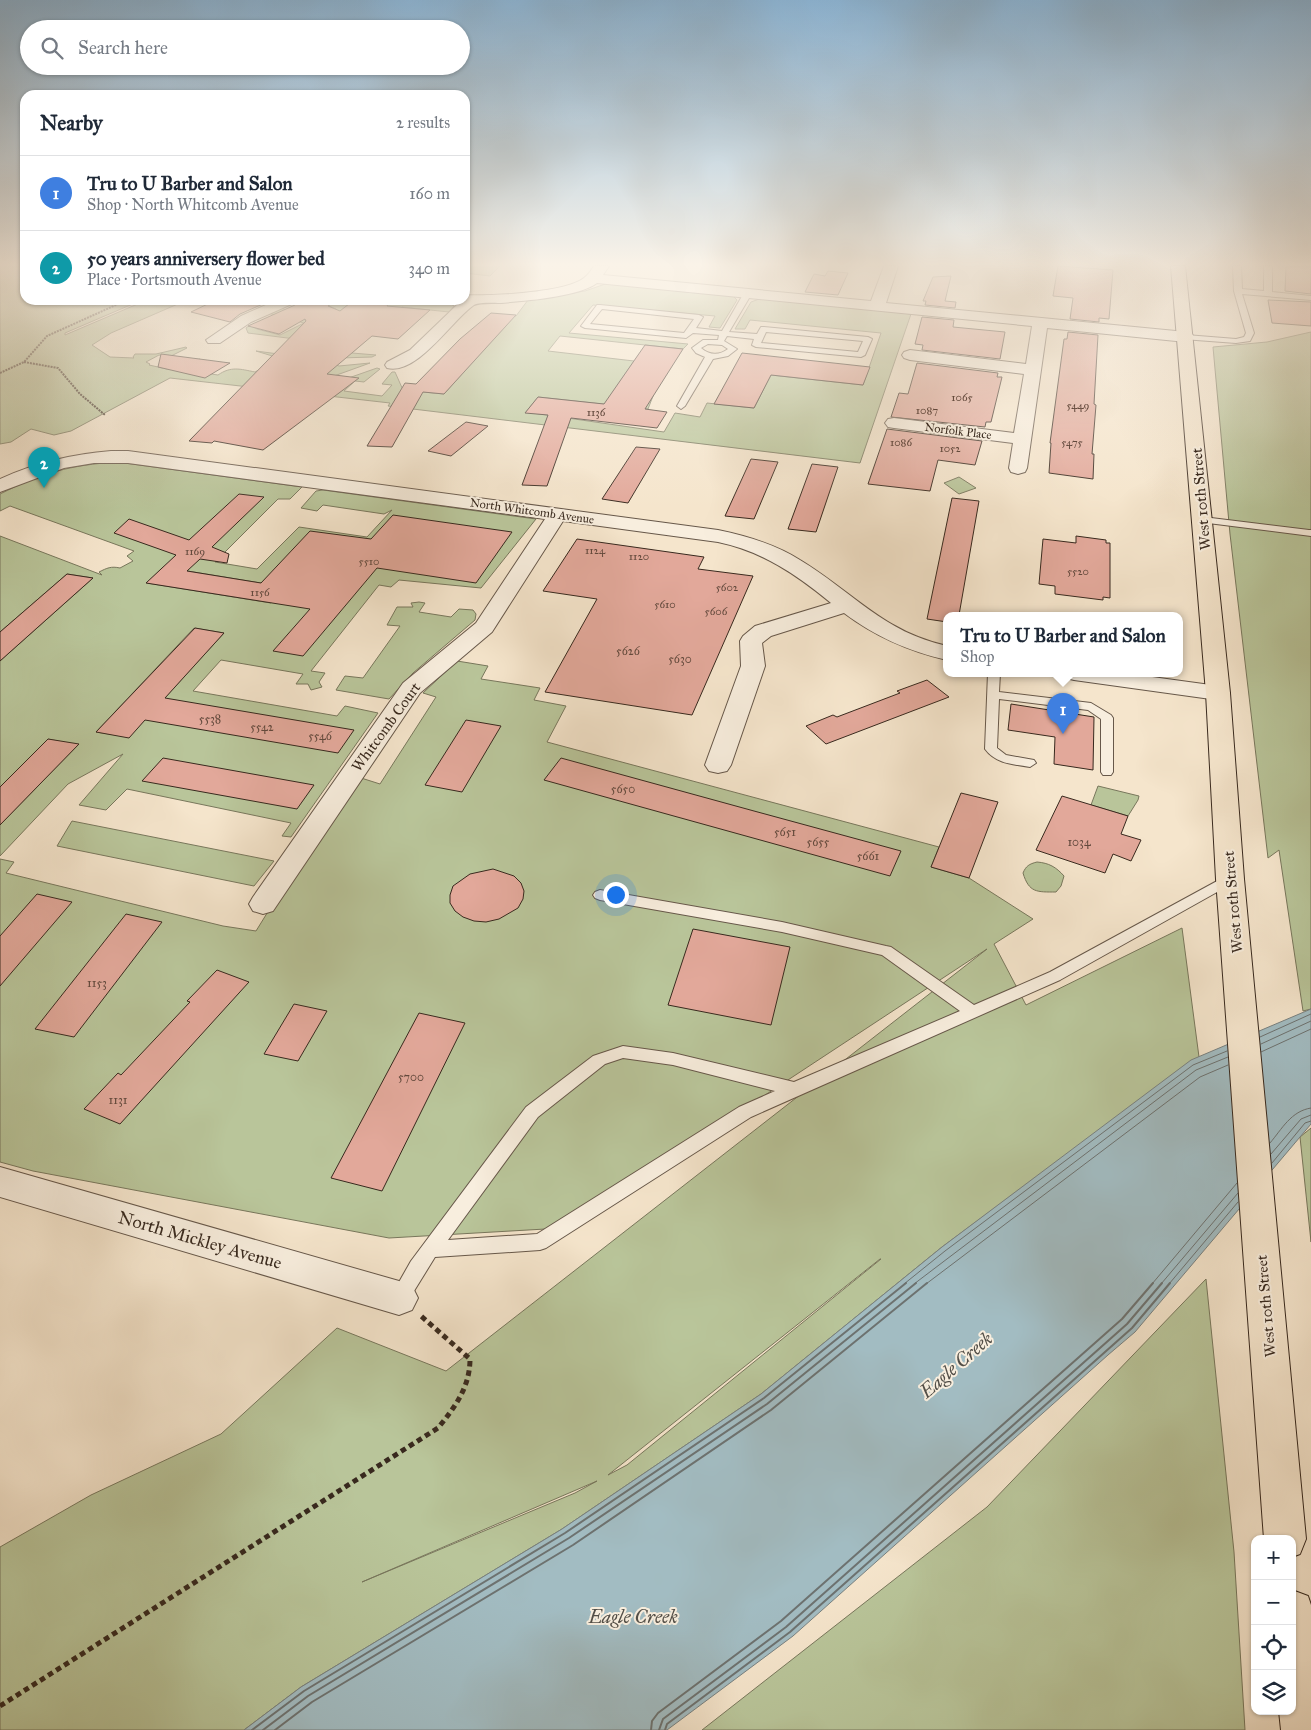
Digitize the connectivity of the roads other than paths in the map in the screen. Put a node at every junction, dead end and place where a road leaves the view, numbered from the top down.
1 (422, 347) edge
2 (697, 347) edge
3 (732, 347) edge
4 (776, 347) edge
5 (864, 347) edge
6 (1035, 347) edge
7 (1187, 347) edge
8 (910, 355) dead end
9 (710, 356) junction
10 (393, 365) dead end
11 (1031, 370) junction
12 (681, 406) dead end
13 (894, 423) dead end
14 (1022, 439) junction
15 (1018, 468) dead end
16 (0, 486) edge
17 (558, 514) junction
18 (1202, 520) junction
19 (1309, 533) dead end
20 (848, 605) junction
21 (943, 652) edge
22 (994, 677) edge
23 (1103, 677) edge
24 (1218, 693) junction
25 (993, 695) junction
26 (1030, 763) dead end
27 (718, 765) dead end
28 (1107, 772) dead end
29 (1230, 879) junction
30 (600, 895) dead end
31 (263, 904) dead end
32 (972, 1012) junction
33 (795, 1089) junction
34 (0, 1182) edge
35 (431, 1249) junction
36 (399, 1298) joint
37 (1285, 1535) edge
38 (1293, 1625) edge
39 (1304, 1730) edge

1 - 10 street
2 - 9 lane
3 - 9 lane
4 - 5 lane
6 - 11 street
7 - 18 main road, West 10th Street
8 - 11 street
9 - 12 lane
11 - 14 street
13 - 14 street, Norfolk Place
14 - 15 street
16 - 17 street, North Whitcomb Avenue
17 - 20 street, North Whitcomb Avenue
17 - 31 street, Whitcomb Court
18 - 19 lane
18 - 24 main road, West 10th Street
20 - 21 street, North Whitcomb Avenue
20 - 27 street
22 - 25 lane
23 - 24 street
24 - 29 main road, West 10th Street
25 - 26 lane
25 - 28 lane
29 - 32 lane
29 - 37 main road, West 10th Street
30 - 32 lane
32 - 33 lane
33 - 35 lane
33 - 35 lane
34 - 36 street, North Mickley Avenue
35 - 36 lane
38 - 39 main road

